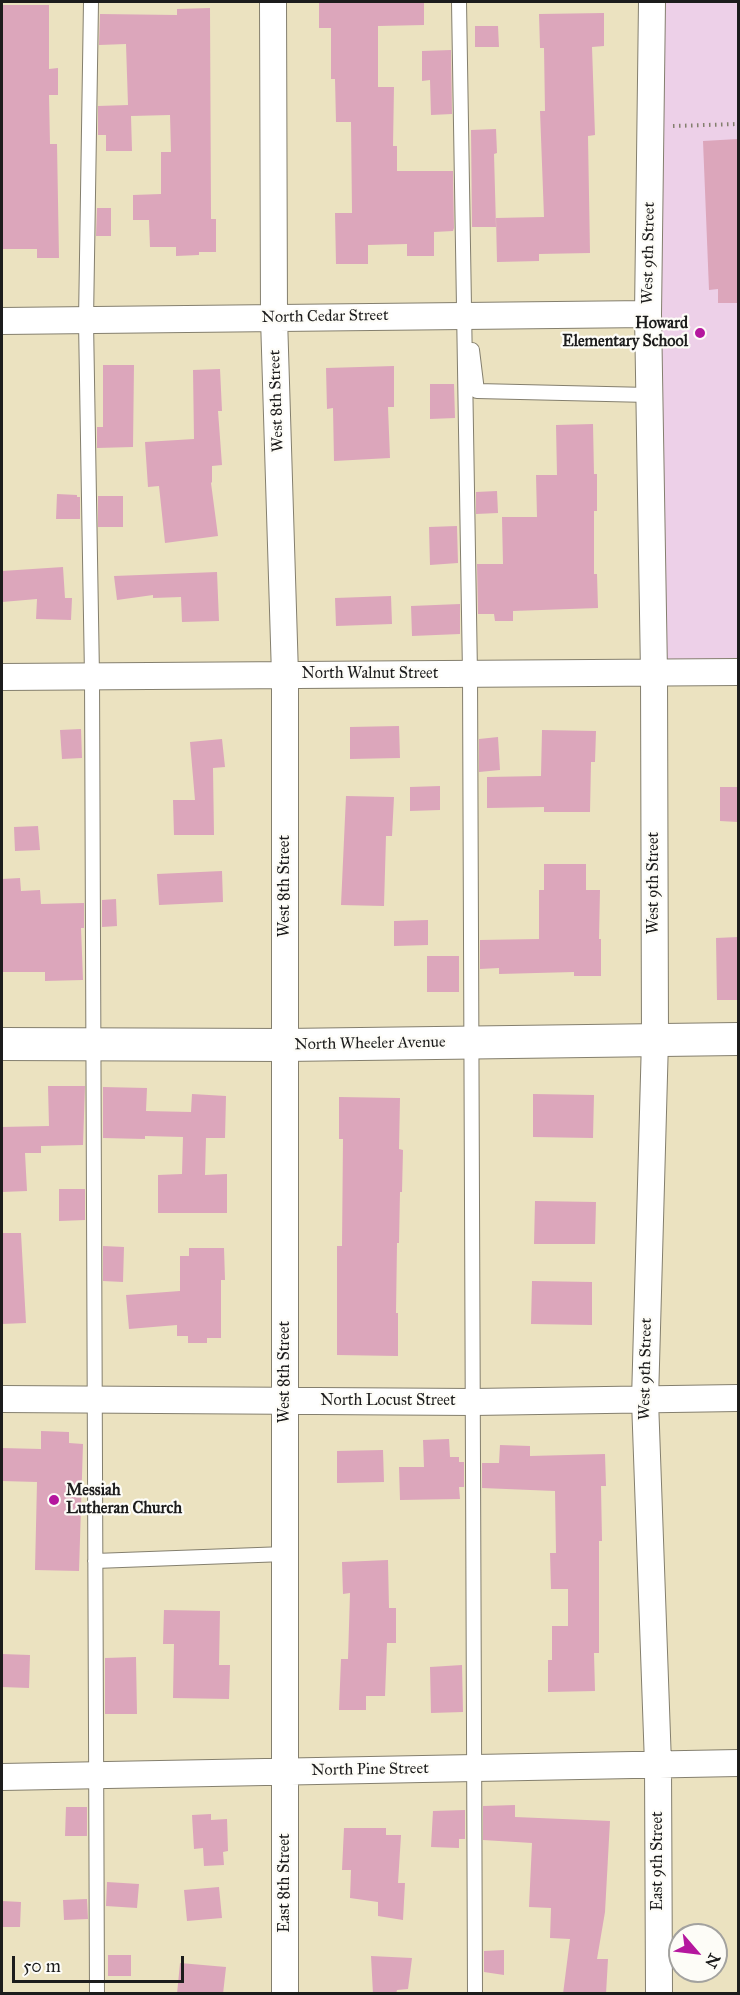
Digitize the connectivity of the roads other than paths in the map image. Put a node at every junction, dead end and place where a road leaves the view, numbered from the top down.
1 (91, 2) edge
2 (273, 2) edge
3 (459, 2) edge
4 (652, 2) edge
5 (648, 314) junction
6 (467, 316) junction
7 (274, 318) junction
8 (2, 321) edge
9 (86, 321) junction
10 (649, 395) junction
11 (738, 672) edge
12 (654, 673) junction
13 (470, 674) junction
14 (285, 675) junction
15 (92, 676) junction
16 (2, 677) edge
17 (738, 1039) edge
18 (655, 1040) junction
19 (471, 1043) junction
20 (2, 1044) edge
21 (94, 1044) junction
22 (285, 1045) junction
23 (738, 1398) edge
24 (2, 1399) edge
25 (95, 1400) junction
26 (645, 1400) junction
27 (285, 1401) junction
28 (472, 1402) junction
29 (285, 1554) junction
30 (96, 1561) junction
31 (738, 1763) edge
32 (658, 1764) junction
33 (474, 1768) junction
34 (285, 1772) junction
35 (96, 1775) junction
36 (2, 1777) edge
37 (97, 1994) edge
38 (285, 1994) edge
39 (475, 1994) edge
40 (659, 1994) edge

1 - 9 lane
2 - 7 street, West 8th Street
3 - 6 lane
4 - 5 street, West 9th Street
5 - 6 street, North Cedar Street
5 - 10 street, West 9th Street
6 - 7 street, North Cedar Street
6 - 10 lane
6 - 13 lane
7 - 9 street, North Cedar Street
7 - 14 street, West 8th Street
8 - 9 street, North Cedar Street
9 - 15 lane
10 - 12 street, West 9th Street
11 - 12 street, North Walnut Street
12 - 13 street, North Walnut Street
12 - 18 street, West 9th Street
13 - 14 street, North Walnut Street
13 - 19 lane
14 - 15 street, North Walnut Street
14 - 22 street, West 8th Street
15 - 16 street, North Walnut Street
15 - 21 lane
17 - 18 street, North Wheeler Avenue
18 - 19 street, North Wheeler Avenue
18 - 26 street, West 9th Street
19 - 22 street, North Wheeler Avenue
19 - 28 lane
20 - 21 street, North Wheeler Avenue
21 - 22 street, North Wheeler Avenue
21 - 25 lane
22 - 27 street, West 8th Street
23 - 26 street, North Locust Street
24 - 25 street, North Locust Street
25 - 27 street, North Locust Street
25 - 30 lane
26 - 28 street, North Locust Street
26 - 32 street, West 9th Street
27 - 28 street, North Locust Street
27 - 29 street, West 8th Street
28 - 33 lane
29 - 30 lane
29 - 34 street, West 8th Street
30 - 35 lane
31 - 32 street, North Pine Street
32 - 33 street, North Pine Street
32 - 40 street, East 9th Street
33 - 34 street, North Pine Street
33 - 39 lane
34 - 35 street, North Pine Street
34 - 38 street, East 8th Street
35 - 36 street, North Pine Street
35 - 37 lane

